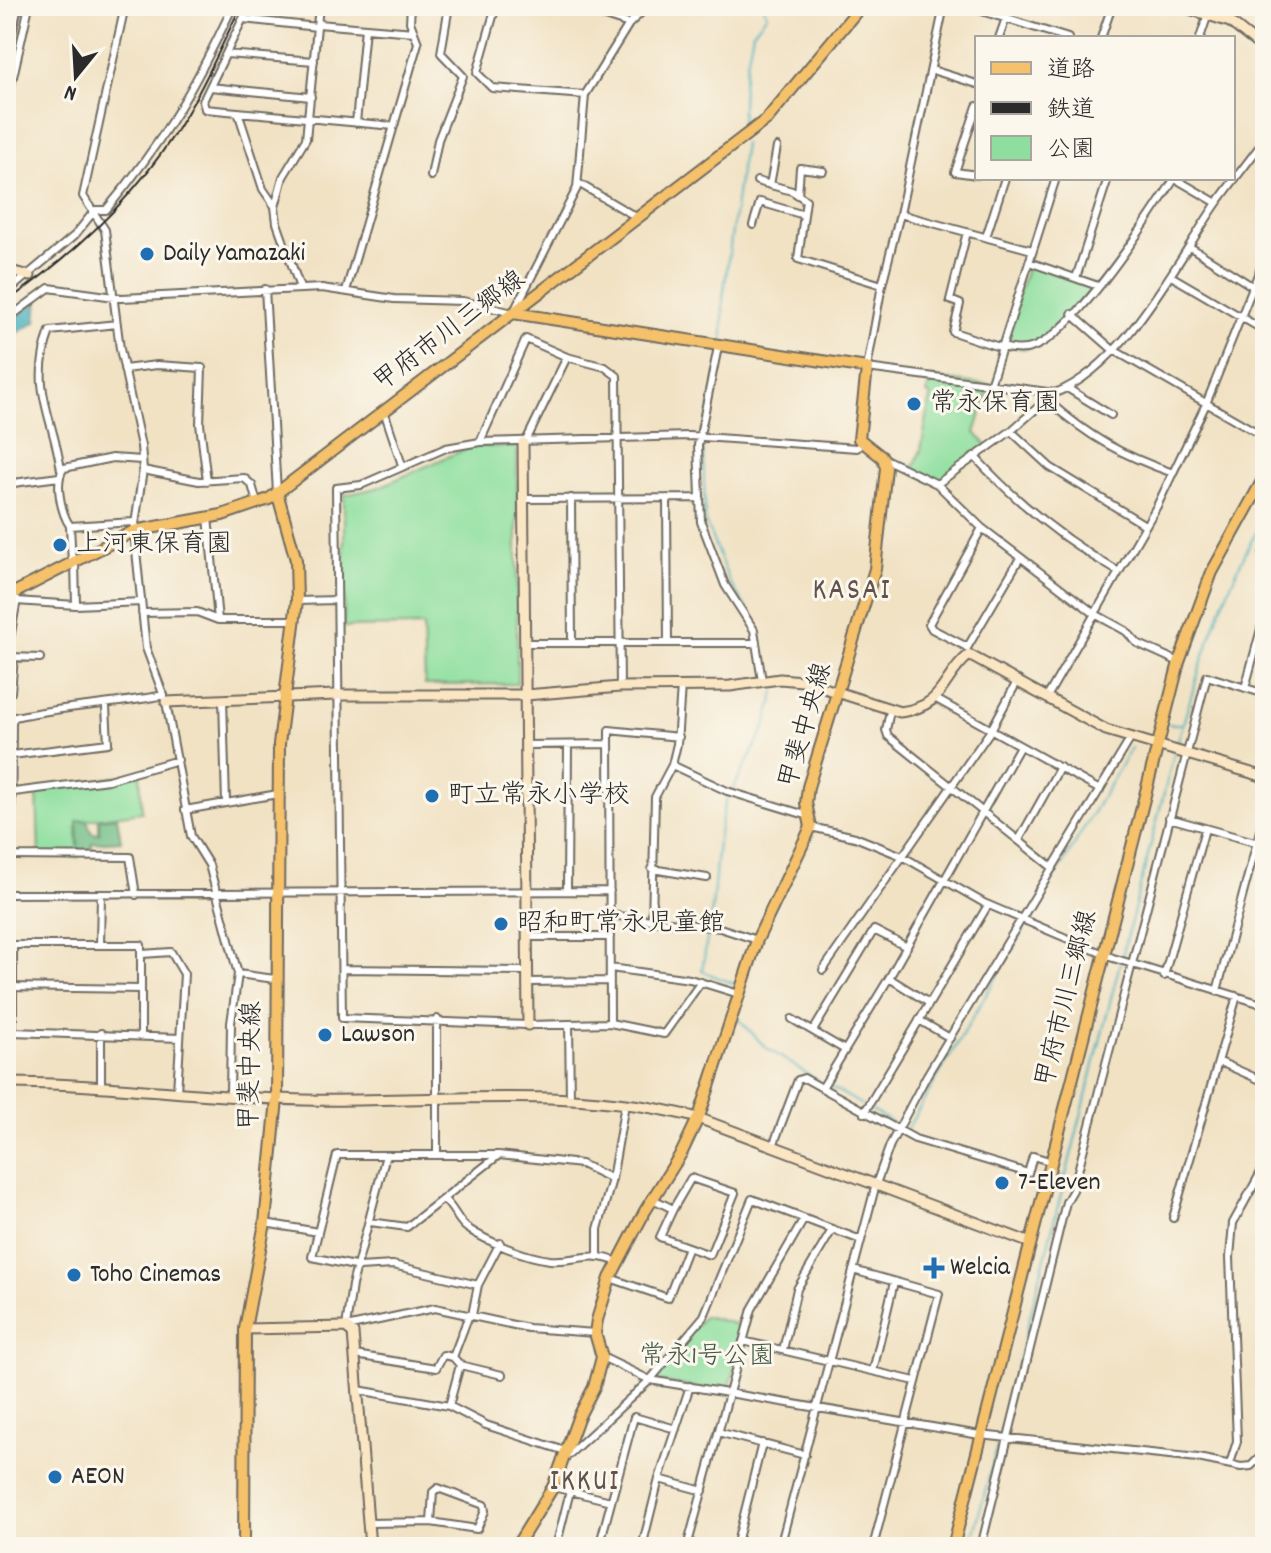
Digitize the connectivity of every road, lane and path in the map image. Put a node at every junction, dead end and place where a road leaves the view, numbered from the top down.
1 (18, 6) edge
2 (29, 6) edge
3 (125, 6) edge
4 (233, 6) edge
5 (249, 6) edge
6 (319, 6) edge
7 (411, 6) edge
8 (449, 6) edge
9 (496, 6) edge
10 (574, 6) edge
11 (648, 6) edge
12 (861, 6) edge
13 (944, 6) edge
14 (966, 6) edge
15 (1112, 6) edge
16 (1180, 6) edge
17 (1206, 11) edge
18 (1006, 18) junction
19 (243, 19) junction
20 (629, 24) junction
21 (318, 25) junction
22 (365, 28) junction
23 (414, 32) junction
24 (1000, 36) edge
25 (1052, 36) edge
26 (1102, 36) edge
27 (1200, 36) edge
28 (1265, 50) edge
29 (226, 54) junction
30 (6, 60) edge
31 (314, 61) junction
32 (932, 70) junction
33 (477, 73) junction
34 (463, 76) junction
35 (975, 83) edge
36 (210, 87) junction
37 (585, 95) junction
38 (311, 97) junction
39 (6, 108) edge
40 (238, 112) junction
41 (975, 112) edge
42 (309, 119) junction
43 (356, 123) junction
44 (394, 126) junction
45 (1265, 139) edge
46 (777, 147) dead end
47 (823, 171) dead end
48 (975, 175) edge
49 (431, 176) dead end
50 (1235, 179) edge
51 (1003, 180) edge
52 (1055, 180) edge
53 (1107, 180) edge
54 (1174, 180) edge
55 (1178, 180) edge
56 (1234, 180) edge
57 (757, 181) dead end
58 (578, 183) junction
59 (770, 185) junction
60 (798, 195) junction
61 (1217, 203) junction
62 (275, 207) junction
63 (95, 210) junction
64 (900, 214) junction
65 (804, 215) junction
66 (638, 218) junction
67 (753, 225) dead end
68 (967, 232) junction
69 (986, 237) junction
70 (1190, 247) junction
71 (1032, 250) junction
72 (1265, 257) edge
73 (1029, 262) junction
74 (6, 270) edge
75 (30, 276) junction
76 (1171, 276) junction
77 (1076, 278) junction
78 (882, 285) junction
79 (1098, 286) junction
80 (300, 288) junction
81 (1255, 288) junction
82 (265, 289) junction
83 (346, 291) junction
84 (6, 293) edge
85 (114, 297) junction
86 (513, 313) junction
87 (1072, 314) junction
88 (6, 320) edge
89 (1241, 320) junction
90 (117, 324) junction
91 (1265, 331) edge
92 (1002, 346) junction
93 (721, 347) junction
94 (1112, 349) junction
95 (567, 357) junction
96 (867, 368) junction
97 (124, 369) junction
98 (990, 385) junction
99 (1067, 388) junction
100 (1055, 393) junction
101 (1048, 401) junction
102 (1206, 404) junction
103 (384, 411) junction
104 (1111, 415) dead end
105 (1011, 431) junction
106 (619, 435) junction
107 (1265, 437) edge
108 (701, 439) junction
109 (480, 442) junction
110 (524, 443) junction
111 (862, 443) junction
112 (974, 456) junction
113 (883, 458) junction
114 (142, 460) junction
115 (402, 465) junction
116 (143, 470) junction
117 (1173, 473) junction
118 (60, 474) junction
119 (1265, 476) edge
120 (207, 481) junction
121 (6, 484) edge
122 (937, 484) junction
123 (277, 492) junction
124 (571, 498) junction
125 (617, 498) junction
126 (667, 498) junction
127 (700, 498) junction
128 (524, 499) junction
129 (257, 504) junction
130 (208, 517) junction
131 (1145, 525) junction
132 (70, 526) junction
133 (134, 527) junction
134 (982, 528) junction
135 (1020, 558) junction
136 (73, 562) junction
137 (1119, 572) junction
138 (13, 597) edge
139 (337, 600) junction
140 (297, 601) junction
141 (141, 602) junction
142 (76, 605) junction
143 (142, 613) junction
144 (1095, 614) junction
145 (1265, 614) edge
146 (218, 620) junction
147 (296, 620) junction
148 (525, 643) junction
149 (572, 643) junction
150 (620, 643) junction
151 (668, 643) junction
152 (756, 643) junction
153 (968, 651) junction
154 (9, 656) edge
155 (40, 658) dead end
156 (1179, 662) junction
157 (1018, 680) junction
158 (762, 681) junction
159 (681, 685) junction
160 (620, 687) junction
161 (1245, 688) junction
162 (6, 692) edge
163 (839, 694) junction
164 (1265, 694) edge
165 (336, 695) junction
166 (526, 695) junction
167 (283, 696) junction
168 (1047, 697) junction
169 (165, 698) junction
170 (223, 699) junction
171 (936, 699) junction
172 (106, 707) junction
173 (890, 711) junction
174 (991, 730) junction
175 (679, 737) junction
176 (1131, 738) junction
177 (609, 744) junction
178 (526, 745) junction
179 (568, 745) junction
180 (1020, 746) junction
181 (1161, 746) junction
182 (1185, 753) junction
183 (12, 755) junction
184 (178, 760) junction
185 (672, 765) junction
186 (1060, 767) junction
187 (1265, 777) edge
188 (953, 784) junction
189 (1100, 790) junction
190 (9, 793) edge
191 (278, 794) junction
192 (226, 803) junction
193 (185, 810) junction
194 (983, 810) junction
195 (1265, 812) edge
196 (1169, 818) junction
197 (810, 821) junction
198 (1205, 829) junction
199 (1020, 838) junction
200 (1257, 842) junction
201 (1265, 845) edge
202 (902, 856) junction
203 (1053, 868) junction
204 (652, 869) junction
205 (707, 878) dead end
206 (944, 880) junction
207 (527, 890) junction
208 (340, 891) junction
209 (567, 891) junction
210 (610, 891) junction
211 (279, 892) junction
212 (6, 894) edge
213 (101, 895) junction
214 (136, 895) junction
215 (216, 895) junction
216 (988, 905) junction
217 (610, 915) junction
218 (652, 921) junction
219 (1026, 922) junction
220 (527, 937) junction
221 (610, 937) junction
222 (757, 940) junction
223 (100, 945) junction
224 (907, 947) junction
225 (142, 954) junction
226 (1108, 956) junction
227 (1131, 964) junction
228 (610, 968) junction
229 (342, 969) junction
230 (823, 970) dead end
231 (527, 971) junction
232 (238, 974) junction
233 (1164, 976) junction
234 (889, 978) junction
235 (275, 979) junction
236 (610, 981) junction
237 (528, 982) junction
238 (701, 982) junction
239 (10, 987) edge
240 (141, 989) junction
241 (1217, 991) junction
242 (739, 994) junction
243 (1237, 996) junction
244 (929, 1003) junction
245 (1264, 1003) edge
246 (437, 1019) junction
247 (792, 1019) dead end
248 (919, 1020) junction
249 (610, 1023) junction
250 (569, 1024) junction
251 (528, 1025) junction
252 (813, 1031) junction
253 (101, 1033) junction
254 (141, 1034) junction
255 (180, 1038) junction
256 (950, 1038) junction
257 (845, 1050) junction
258 (1220, 1062) junction
259 (1265, 1082) edge
260 (6, 1083) edge
261 (101, 1086) junction
262 (822, 1088) junction
263 (177, 1092) junction
264 (230, 1096) junction
265 (277, 1099) junction
266 (437, 1100) junction
267 (570, 1100) junction
268 (625, 1104) junction
269 (864, 1113) junction
270 (698, 1118) junction
271 (896, 1131) junction
272 (773, 1146) junction
273 (437, 1154) junction
274 (386, 1155) junction
275 (499, 1155) junction
276 (1049, 1161) junction
277 (1265, 1165) edge
278 (612, 1179) junction
279 (876, 1184) junction
280 (443, 1199) junction
281 (653, 1199) junction
282 (673, 1209) junction
283 (1173, 1218) dead end
284 (804, 1219) junction
285 (370, 1222) junction
286 (265, 1223) junction
287 (832, 1230) junction
288 (318, 1232) junction
289 (861, 1240) junction
290 (1028, 1242) junction
291 (500, 1243) junction
292 (688, 1247) junction
293 (598, 1254) junction
294 (618, 1262) junction
295 (359, 1267) junction
296 (853, 1270) junction
297 (610, 1278) junction
298 (894, 1282) junction
299 (478, 1285) junction
300 (470, 1315) junction
301 (346, 1327) junction
302 (245, 1329) junction
303 (595, 1333) junction
304 (743, 1341) junction
305 (783, 1350) junction
306 (355, 1355) junction
307 (453, 1357) junction
308 (602, 1357) junction
309 (830, 1360) junction
310 (460, 1365) junction
311 (873, 1371) junction
312 (502, 1375) dead end
313 (650, 1380) junction
314 (915, 1381) junction
315 (690, 1386) junction
316 (358, 1390) junction
317 (728, 1393) junction
318 (449, 1406) junction
319 (817, 1408) junction
320 (904, 1422) junction
321 (676, 1429) junction
322 (718, 1432) junction
323 (980, 1435) junction
324 (1006, 1437) junction
325 (762, 1443) junction
326 (1265, 1452) edge
327 (805, 1455) junction
328 (563, 1456) junction
329 (1230, 1464) junction
330 (659, 1479) junction
331 (553, 1487) junction
332 (570, 1491) junction
333 (703, 1491) junction
334 (611, 1501) junction
335 (431, 1522) junction
336 (368, 1523) junction
337 (244, 1547) edge
338 (370, 1547) edge
339 (516, 1547) edge
340 (556, 1547) edge
341 (599, 1547) edge
342 (642, 1547) edge
343 (687, 1547) edge
344 (736, 1547) edge
345 (780, 1547) edge
346 (873, 1547) edge
347 (953, 1547) edge
348 (981, 1547) edge

1 - 30 street
2 - 39 street
3 - 63 street
4 - 63 street
5 - 19 street
6 - 21 street
7 - 23 street
8 - 34 street
9 - 33 street
10 - 20 street
11 - 20 street
12 - 66 main road, 甲府市川三郷線
13 - 32 street
14 - 18 street
15 - 26 street
16 - 17 street
17 - 27 street
17 - 28 street
18 - 24 street
18 - 25 street
19 - 21 street
19 - 29 street
20 - 37 street
21 - 22 street
21 - 31 street
22 - 23 street
22 - 43 street
23 - 44 street
29 - 31 street
29 - 36 street
31 - 38 street
32 - 35 street
32 - 64 street
33 - 34 street
33 - 37 street
34 - 49 street
36 - 38 street
36 - 40 street
37 - 58 street
38 - 42 street
40 - 42 street
40 - 62 street
41 - 48 street
42 - 43 street
42 - 62 street
43 - 44 street
44 - 83 street
45 - 50 street
46 - 59 street
47 - 60 street
51 - 69 street
52 - 71 street
53 - 77 street
54 - 79 street
55 - 61 street
56 - 61 street
57 - 59 street
58 - 66 street
58 - 86 street
59 - 60 street
60 - 65 street
61 - 70 street
62 - 80 street
63 - 75 street
63 - 85 street
64 - 68 street
64 - 78 street
65 - 67 street
65 - 78 street
66 - 86 main road, 甲府市川三郷線
68 - 69 street
68 - 92 street
69 - 71 street
70 - 76 street
70 - 81 street
71 - 73 street
72 - 81 street
73 - 77 street
73 - 92 street
74 - 75 street
75 - 84 street
76 - 89 street
76 - 94 street
77 - 79 street
78 - 96 street
79 - 87 street
80 - 82 street
80 - 83 street
81 - 89 street
82 - 85 street
82 - 123 street
83 - 86 street
85 - 88 street
85 - 90 street
86 - 93 main road
86 - 103 main road, 甲府市川三郷線
87 - 92 street
87 - 94 street
89 - 91 street
89 - 102 street
90 - 97 street
90 - 118 street
92 - 98 street
93 - 96 main road
93 - 108 street
94 - 99 street
94 - 102 street
95 - 106 street
95 - 109 street
95 - 110 street
96 - 98 street
96 - 111 main road
97 - 114 street
97 - 120 street
98 - 100 street
99 - 100 street
99 - 104 street
100 - 101 street
101 - 105 street
101 - 117 street
102 - 107 street
102 - 117 street
103 - 115 street
103 - 123 main road, 甲府市川三郷線
105 - 112 street
105 - 131 street
106 - 108 street
106 - 110 street
106 - 125 street
108 - 111 street
108 - 127 street
109 - 110 street
109 - 115 street
110 - 128 street
111 - 113 main road
112 - 122 street
112 - 137 street
113 - 122 street
113 - 163 main road, 甲斐中央線
114 - 116 street
114 - 118 street
115 - 139 street
116 - 120 street
116 - 133 street
117 - 131 street
118 - 121 street
118 - 132 street
119 - 156 main road, 甲府市川三郷線
120 - 129 street
122 - 134 street
123 - 129 main road, 甲府市川三郷線
123 - 140 main road, 甲斐中央線
124 - 125 street
124 - 128 street
124 - 149 street
125 - 126 street
125 - 150 street
126 - 127 street
126 - 151 street
127 - 152 street
128 - 148 street
129 - 130 main road, 甲府市川三郷線
130 - 133 main road, 甲府市川三郷線
130 - 146 street
131 - 137 street
132 - 133 street
132 - 136 street
133 - 136 main road, 甲府市川三郷線
133 - 141 street
134 - 135 street
134 - 153 street
135 - 144 street
135 - 153 street
136 - 138 main road, 甲府市川三郷線
136 - 142 street
137 - 144 street
138 - 142 street
138 - 154 street
139 - 140 street
139 - 165 street
140 - 147 main road, 甲斐中央線
141 - 142 street
141 - 143 street
143 - 146 street
143 - 169 street
144 - 156 street
144 - 168 street
145 - 161 street
146 - 147 street
147 - 167 main road, 甲斐中央線
148 - 149 street
148 - 166 street
149 - 150 street
150 - 151 street
150 - 160 street
151 - 152 street
152 - 158 street
153 - 157 street
153 - 171 street
154 - 155 street
154 - 162 street
156 - 181 main road, 甲府市川三郷線
157 - 168 street
157 - 174 street
158 - 159 street
158 - 163 street
159 - 160 street
159 - 175 street
160 - 166 street
161 - 164 street
161 - 182 street
163 - 173 street
163 - 197 main road, 甲斐中央線
165 - 166 street
165 - 167 street
165 - 208 street
166 - 178 street
167 - 170 street
167 - 191 main road, 甲斐中央線
168 - 176 street
169 - 170 street
169 - 172 street
169 - 184 street
170 - 192 street
171 - 173 street
171 - 174 street
172 - 183 street
172 - 183 street
173 - 188 street
174 - 180 street
174 - 188 street
175 - 177 street
175 - 185 street
176 - 181 street
176 - 189 street
177 - 179 street
177 - 210 street
178 - 179 street
178 - 207 street
179 - 209 street
180 - 186 street
180 - 194 street
181 - 182 street
181 - 226 main road, 甲府市川三郷線
182 - 187 street
182 - 196 street
183 - 190 street
184 - 190 street
184 - 193 street
185 - 197 street
185 - 204 street
186 - 189 street
186 - 199 street
188 - 194 street
188 - 202 street
189 - 203 street
190 - 214 street
191 - 192 street
191 - 211 main road, 甲斐中央線
192 - 193 street
193 - 215 street
194 - 199 street
194 - 206 street
195 - 200 street
196 - 198 street
196 - 227 street
197 - 202 street
197 - 222 main road, 甲斐中央線
198 - 200 street
198 - 233 street
199 - 203 street
200 - 201 street
200 - 241 street
202 - 206 street
202 - 230 street
203 - 219 street
204 - 205 street
204 - 218 street
206 - 216 street
206 - 224 street
207 - 208 street
207 - 209 street
207 - 220 street
208 - 211 street
208 - 229 street
209 - 210 street
210 - 217 street
211 - 215 street
211 - 235 main road, 甲斐中央線
212 - 213 street
213 - 214 street
213 - 223 street
214 - 215 street
215 - 232 street
216 - 219 street
216 - 244 street
217 - 218 street
217 - 221 street
218 - 222 street
219 - 226 street
219 - 256 street
220 - 221 street
220 - 231 street
221 - 228 street
222 - 242 main road, 甲斐中央線
223 - 225 street
223 - 239 street
224 - 234 street
224 - 252 street
225 - 240 street
225 - 255 street
226 - 227 street
226 - 276 main road, 甲府市川三郷線
227 - 233 street
227 - 324 street
228 - 236 street
228 - 238 street
229 - 231 street
229 - 246 street
231 - 237 street
232 - 235 street
232 - 264 street
233 - 241 street
234 - 244 street
234 - 257 street
235 - 265 main road, 甲斐中央線
236 - 237 street
236 - 249 street
237 - 251 street
238 - 242 street
238 - 249 street
239 - 240 street
239 - 253 street
240 - 254 street
241 - 243 street
242 - 270 main road, 甲斐中央線
243 - 245 street
243 - 258 street
244 - 248 street
246 - 251 street
246 - 266 street
247 - 252 street
248 - 256 street
248 - 269 street
249 - 250 street
250 - 251 street
250 - 267 street
252 - 257 street
253 - 254 street
253 - 261 street
254 - 255 street
255 - 263 street
256 - 271 street
257 - 262 street
258 - 259 street
258 - 283 street
260 - 261 street
261 - 263 street
262 - 269 street
262 - 272 street
263 - 264 street
264 - 265 street
265 - 266 street
265 - 286 main road, 甲斐中央線
266 - 267 street
266 - 273 street
267 - 268 street
268 - 270 street
268 - 278 street
269 - 271 street
270 - 272 street
270 - 281 main road, 甲斐中央線
271 - 276 street
271 - 279 street
272 - 279 street
273 - 274 street
273 - 275 street
274 - 285 street
274 - 288 street
275 - 278 street
275 - 280 street
276 - 290 main road, 甲府市川三郷線
277 - 329 street
278 - 293 street
279 - 289 street
279 - 290 street
280 - 285 street
280 - 291 street
281 - 282 street
281 - 294 main road, 甲斐中央線
282 - 292 street
282 - 292 street
284 - 287 street
284 - 304 street
284 - 313 street
285 - 295 street
286 - 288 street
286 - 302 main road, 甲斐中央線
287 - 289 street
287 - 305 street
288 - 295 street
289 - 296 street
290 - 323 main road, 甲府市川三郷線
291 - 293 street
291 - 299 street
292 - 297 street
293 - 294 street
294 - 297 main road, 甲斐中央線
295 - 299 street
295 - 301 street
296 - 298 street
296 - 309 street
297 - 303 main road, 甲斐中央線
298 - 311 street
298 - 314 street
299 - 300 street
300 - 301 street
300 - 303 street
300 - 307 street
301 - 302 street
301 - 306 street
302 - 337 main road, 甲斐中央線
303 - 308 main road, 甲斐中央線
304 - 305 street
304 - 317 street
305 - 309 street
306 - 307 street
306 - 316 street
307 - 310 street
308 - 313 street
308 - 328 main road
309 - 311 street
309 - 319 street
310 - 312 street
310 - 318 street
311 - 314 street
313 - 315 street
313 - 328 street
314 - 320 street
315 - 317 street
315 - 321 street
316 - 318 street
316 - 336 street
317 - 319 street
317 - 322 street
318 - 328 street
319 - 320 street
319 - 327 street
320 - 323 street
320 - 346 street
321 - 330 street
321 - 334 street
322 - 325 street
322 - 333 street
323 - 324 street
323 - 347 main road, 甲府市川三郷線
324 - 329 street
324 - 348 street
325 - 327 street
325 - 344 street
326 - 329 street
327 - 345 street
328 - 331 main road
330 - 333 street
330 - 342 street
331 - 332 street
331 - 339 main road
332 - 334 street
332 - 340 street
333 - 343 street
334 - 341 street
335 - 335 street
335 - 336 street
336 - 338 street

